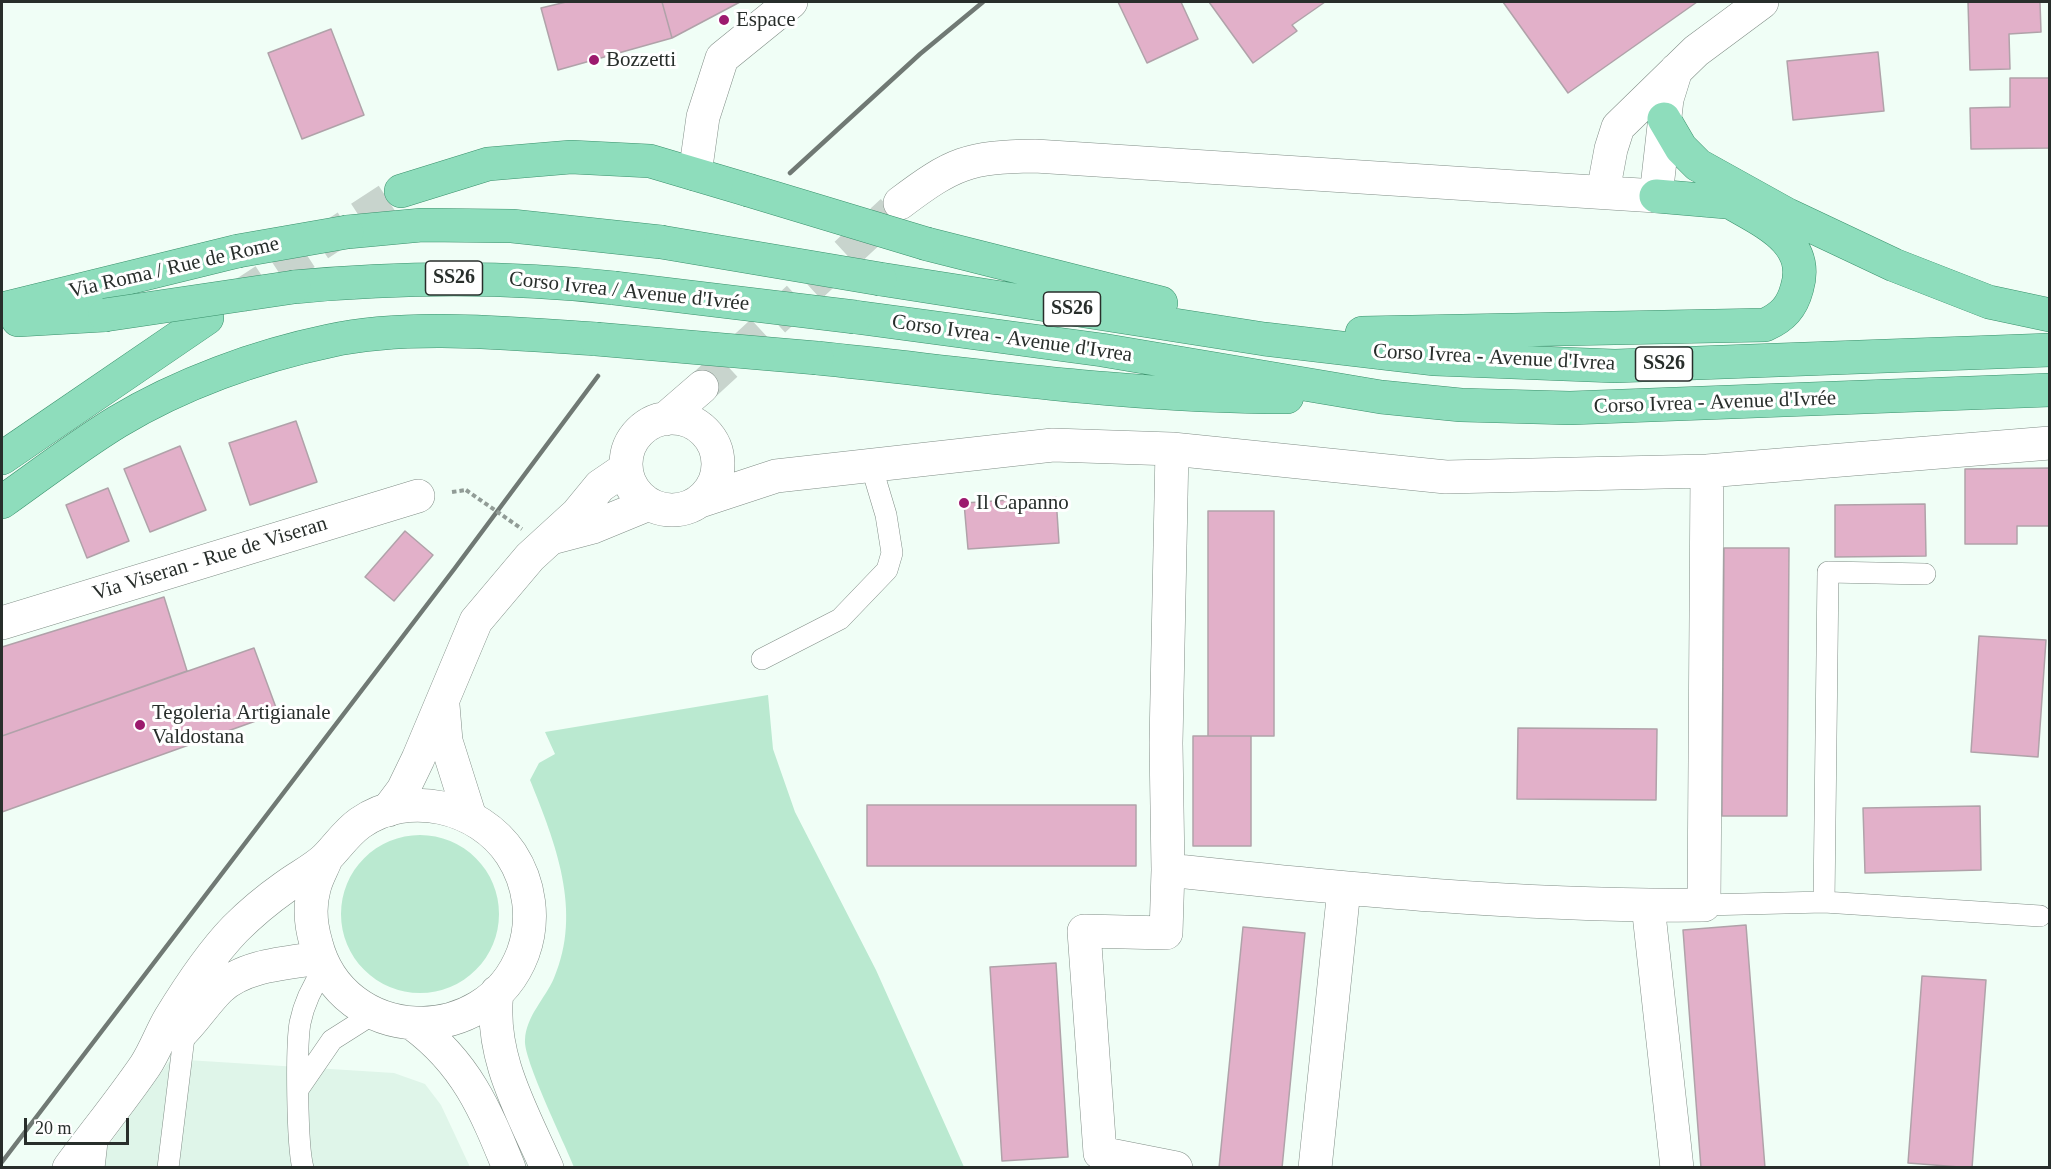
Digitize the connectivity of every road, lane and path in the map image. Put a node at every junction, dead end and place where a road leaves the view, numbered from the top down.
1 (790, 2) edge
2 (1762, 2) edge
3 (1676, 70) junction
4 (1664, 119) junction
5 (695, 174) junction
6 (401, 191) tunnel mouth
7 (1603, 192) junction
8 (1656, 196) junction
9 (1728, 201) junction
10 (900, 203) tunnel mouth
11 (1788, 215) junction
12 (294, 287) joint
13 (2, 309) edge
14 (2049, 315) edge
15 (855, 317) joint
16 (207, 318) tunnel mouth
17 (2, 321) edge
18 (1264, 339) junction
19 (2049, 350) edge
20 (2049, 390) edge
21 (1381, 397) junction
22 (2049, 443) edge
23 (1172, 449) junction
24 (2, 458) edge
25 (717, 459) junction
26 (871, 465) junction
27 (625, 469) junction
28 (1707, 471) junction
29 (776, 476) junction
30 (466, 490) dead end
31 (418, 496) dead end
32 (699, 501) junction
33 (2, 502) edge
34 (649, 504) junction
35 (536, 534) junction
36 (1925, 574) dead end
37 (2, 623) edge
38 (762, 659) dead end
39 (443, 703) junction
40 (388, 810) junction
41 (470, 817) junction
42 (326, 859) junction
43 (1168, 870) junction
44 (1344, 889) junction
45 (1824, 902) junction
46 (1648, 905) junction
47 (1704, 905) junction
48 (2040, 916) dead end
49 (322, 963) junction
50 (497, 993) junction
51 (373, 1014) junction
52 (413, 1024) junction
53 (185, 1029) junction
54 (146, 1064) junction
55 (299, 1088) junction
56 (98, 1129) junction
57 (297, 1166) edge
58 (69, 1167) edge
59 (94, 1167) edge
60 (168, 1167) edge
61 (509, 1167) edge
62 (547, 1167) edge
63 (1176, 1167) edge
64 (1315, 1167) edge
65 (1677, 1167) edge

1 - 5 street
2 - 3 street
3 - 4 street
3 - 7 street
4 - 8 street
4 - 11 main road
5 - 6 main road
5 - 18 main road, bridge
7 - 8 street
7 - 10 street
8 - 9 main road
9 - 11 main road
9 - 18 main road
11 - 14 main road
12 - 15 main road, Corso Ivrea / Avenue d'Ivrée / SS26, bridge
12 - 17 main road, Via Roma / Rue de Rome / SS26, bridge
13 - 18 main road, Via Roma / Rue de Rome / SS26, bridge
15 - 21 main road, Corso Ivrea - Avenue d'Ivrea
16 - 24 main road
18 - 19 main road, Corso Ivrea - Avenue d'Ivrea / SS26
20 - 21 main road, Corso Ivrea - Avenue d'Ivrée
21 - 33 main road, bridge
22 - 28 street
23 - 26 street
23 - 28 street
23 - 43 street
25 - 27 street
25 - 29 street
25 - 32 street
26 - 29 street
26 - 38 lane
27 - 34 street
27 - 35 street
28 - 47 street
29 - 32 street
30 - 35 path, bridge
31 - 37 street, Via Viseran - Rue de Viseran
32 - 34 street
34 - 35 street
35 - 39 street
36 - 45 lane
39 - 40 street
39 - 41 street
40 - 41 street
40 - 42 street
41 - 50 street
42 - 49 street
42 - 54 street
43 - 44 street
43 - 63 street
44 - 46 street
44 - 64 street
45 - 47 lane
45 - 48 lane
46 - 47 street
46 - 65 street
49 - 51 street
49 - 53 street
49 - 55 lane
50 - 52 street
50 - 62 street
51 - 52 street
51 - 55 lane
52 - 61 street
53 - 54 street
53 - 60 lane
54 - 56 street
55 - 57 lane
56 - 58 street
56 - 59 lane

